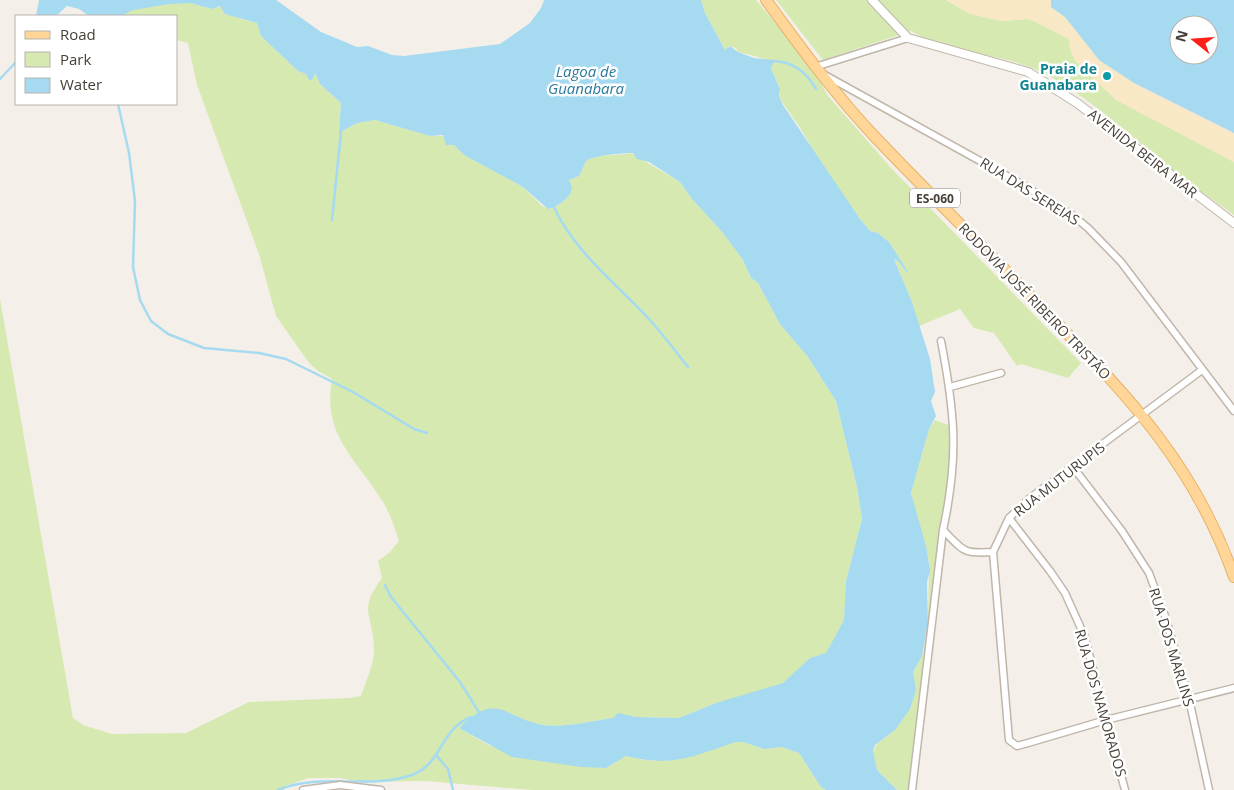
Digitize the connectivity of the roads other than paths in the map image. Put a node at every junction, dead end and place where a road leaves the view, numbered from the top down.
1 (766, 0) edge
2 (872, 0) edge
3 (908, 38) junction
4 (816, 69) junction
5 (1234, 223) edge
6 (942, 341) dead end
7 (1202, 370) junction
8 (1001, 373) dead end
9 (950, 387) junction
10 (1234, 411) edge
11 (1143, 414) junction
12 (1072, 467) junction
13 (1009, 518) junction
14 (943, 530) junction
15 (993, 552) junction
16 (1234, 577) edge
17 (1234, 688) edge
18 (1189, 699) junction
19 (1106, 720) junction
20 (340, 788) edge
21 (303, 790) edge
22 (381, 790) edge
23 (912, 790) edge
24 (1125, 790) edge
25 (1210, 790) edge

1 - 4 main road, RODOVIA JOSÉ RIBEIRO TRISTÃO / ES-060
2 - 3 street
3 - 4 street
3 - 5 street, AVENIDA BEIRA MAR
4 - 7 street, RUA DAS SEREIAS
4 - 11 main road, RODOVIA JOSÉ RIBEIRO TRISTÃO / ES-060
6 - 9 street
7 - 10 street, RUA DAS SEREIAS
7 - 11 street, RUA MUTURUPIS
8 - 9 street
9 - 14 street
11 - 12 street, RUA MUTURUPIS
11 - 16 main road, RODOVIA JOSÉ RIBEIRO TRISTÃO / ES-060
12 - 13 street, RUA MUTURUPIS
12 - 18 street, RUA DOS MARLINS
13 - 15 street, RUA MUTURUPIS
13 - 19 street, RUA DOS NAMORADOS
14 - 15 street
14 - 23 street
15 - 19 street
17 - 18 street
18 - 19 street
18 - 25 street, RUA DOS MARLINS
19 - 24 street, RUA DOS NAMORADOS
20 - 21 street
20 - 22 street

